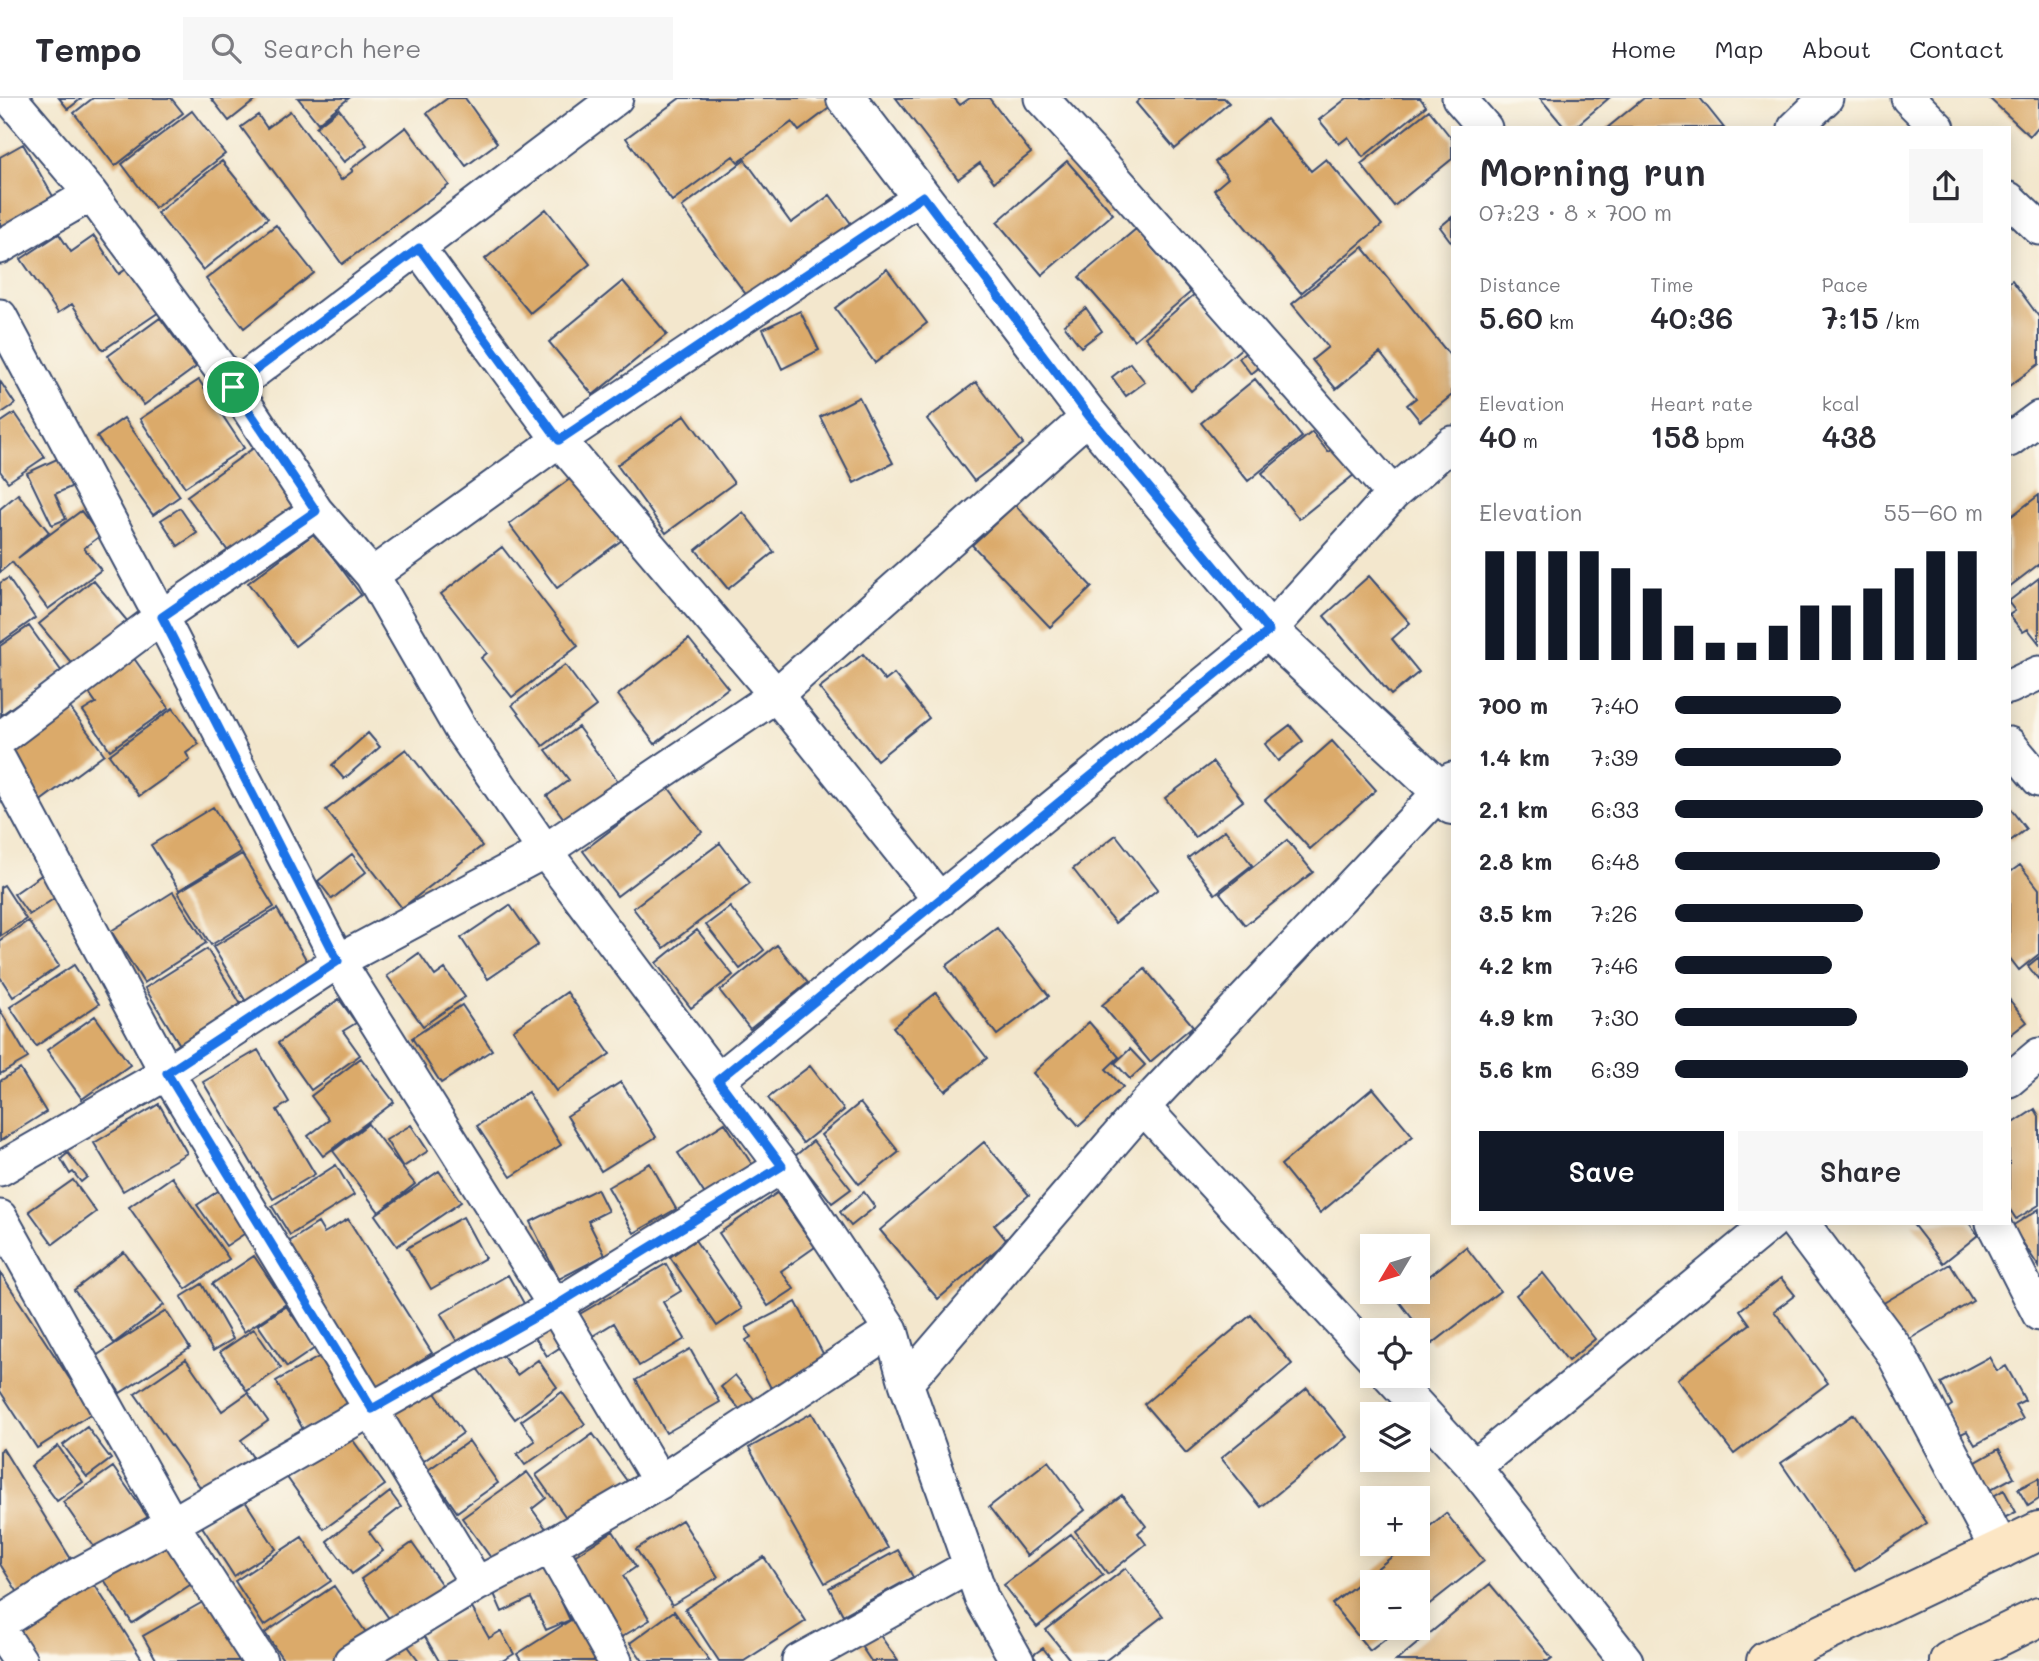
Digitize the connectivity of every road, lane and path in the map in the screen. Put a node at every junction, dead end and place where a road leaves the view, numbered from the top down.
1 (10, 98) edge
2 (616, 98) edge
3 (846, 98) edge
4 (1041, 98) edge
5 (1459, 98) edge
6 (1826, 98) edge
7 (1908, 98) edge
8 (1483, 126) edge
9 (1798, 126) edge
10 (1936, 126) edge
11 (91, 194) junction
12 (923, 196) junction
13 (2011, 201) edge
14 (2039, 229) edge
15 (0, 247) edge
16 (419, 248) junction
17 (0, 316) edge
18 (233, 387) junction
19 (1089, 416) junction
20 (2039, 418) edge
21 (2011, 439) edge
22 (559, 440) junction
23 (1451, 444) edge
24 (1393, 494) junction
25 (316, 511) junction
26 (372, 575) junction
27 (162, 617) junction
28 (1269, 631) junction
29 (2039, 673) edge
30 (2011, 686) edge
31 (776, 695) junction
32 (0, 738) edge
33 (2011, 746) edge
34 (0, 761) edge
35 (2039, 779) edge
36 (1449, 792) edge
37 (545, 850) junction
38 (940, 900) junction
39 (338, 961) junction
40 (2039, 1055) edge
41 (167, 1073) junction
42 (2011, 1078) edge
43 (718, 1080) junction
44 (1143, 1107) junction
45 (782, 1166) junction
46 (0, 1169) edge
47 (0, 1217) edge
48 (1795, 1225) edge
49 (1994, 1225) edge
50 (555, 1306) junction
51 (2039, 1314) edge
52 (891, 1330) junction
53 (1360, 1343) edge
54 (906, 1383) junction
55 (1401, 1388) edge
56 (372, 1409) junction
57 (1474, 1467) junction
58 (660, 1482) junction
59 (172, 1524) junction
60 (2039, 1531) edge
61 (550, 1546) junction
62 (2000, 1550) junction
63 (970, 1566) junction
64 (477, 1584) junction
65 (2039, 1617) edge
66 (0, 1623) edge
67 (0, 1631) edge
68 (20, 1661) edge
69 (260, 1661) edge
70 (351, 1661) edge
71 (615, 1661) edge
72 (799, 1661) edge
73 (1017, 1661) edge
74 (1626, 1661) edge
75 (1766, 1661) edge
76 (1950, 1661) edge

1 - 11 street
2 - 16 street
3 - 12 street
4 - 24 street
5 - 8 street
6 - 9 street
7 - 10 street
11 - 15 street
11 - 18 street
12 - 19 street
12 - 22 street
13 - 14 street
16 - 18 street
16 - 22 street
17 - 27 street
18 - 25 street
19 - 28 street
19 - 31 street
20 - 21 street
22 - 26 street
22 - 31 street
23 - 24 street
24 - 28 street
25 - 26 street
25 - 27 street
26 - 37 street
27 - 32 street
27 - 39 street
28 - 36 street
28 - 38 street
29 - 30 street
31 - 37 street
31 - 38 street
33 - 35 street
34 - 41 street
36 - 44 street
37 - 39 street
37 - 43 street
38 - 43 street
39 - 41 street
39 - 50 street
40 - 42 street
41 - 46 street
41 - 56 street
43 - 45 street
44 - 53 street
44 - 54 street
45 - 50 street
45 - 52 street
47 - 59 street
48 - 57 street
48 - 62 street
49 - 51 street
50 - 56 street
50 - 58 street
52 - 54 street
52 - 58 street
54 - 63 street
55 - 57 street
56 - 59 street
56 - 64 street
57 - 74 street
58 - 61 street
59 - 66 street
59 - 69 street
60 - 62 main road
61 - 64 street
61 - 71 street
62 - 75 main road
63 - 72 street
63 - 73 street
64 - 70 street
65 - 76 main road
67 - 68 street

